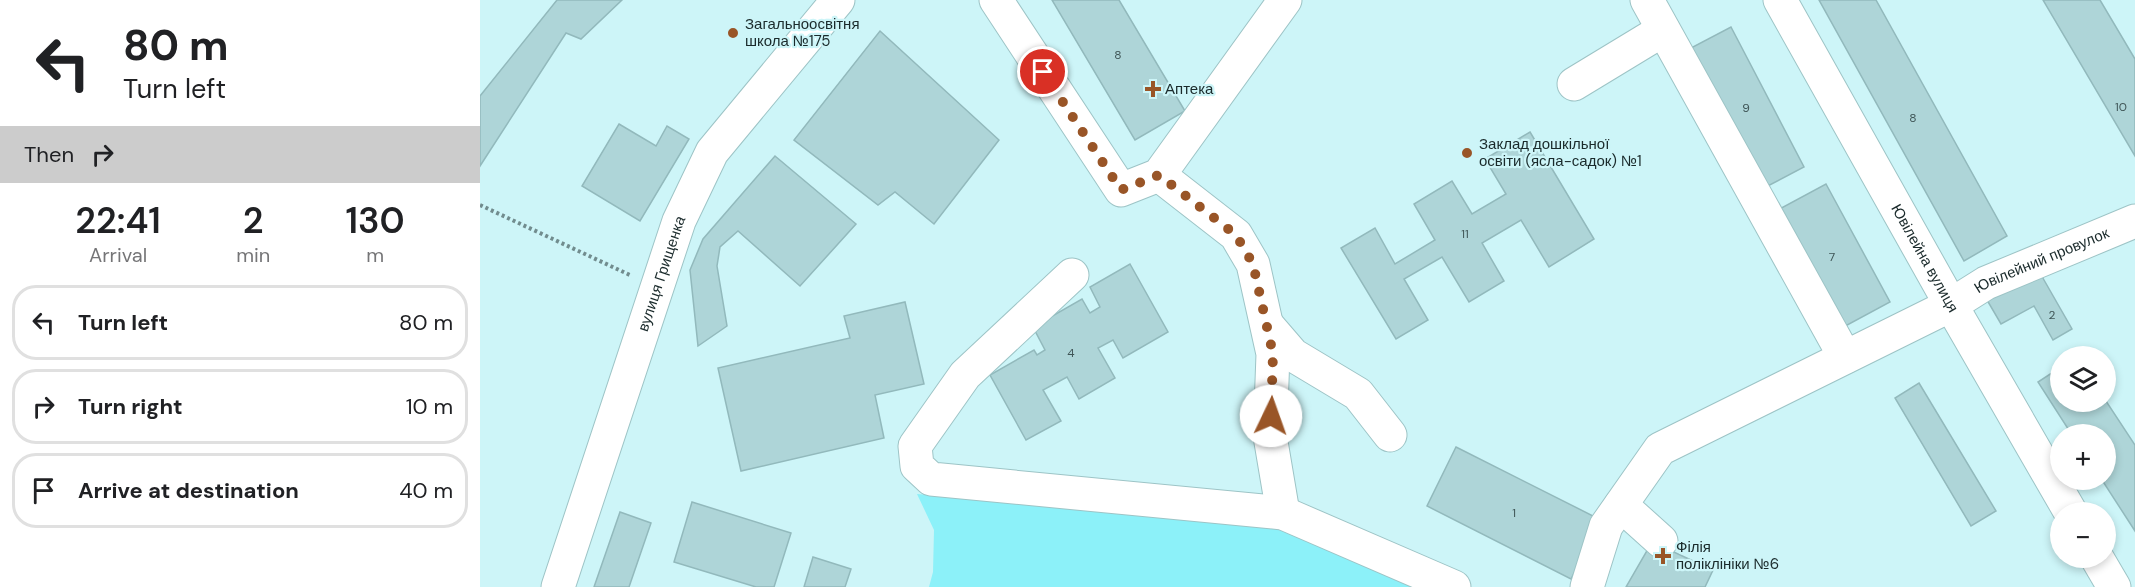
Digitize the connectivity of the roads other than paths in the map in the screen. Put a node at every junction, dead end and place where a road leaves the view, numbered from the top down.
1 (838, 0) edge
2 (996, 0) edge
3 (1286, 0) edge
4 (1647, 0) edge
5 (1780, 0) edge
6 (1663, 30) junction
7 (1574, 84) dead end
8 (1159, 175) junction
9 (2135, 222) edge
10 (1071, 275) dead end
11 (1951, 305) junction
12 (1268, 326) junction
13 (1845, 357) junction
14 (1390, 435) dead end
15 (2065, 502) edge
16 (1621, 505) junction
17 (1283, 513) junction
18 (1661, 541) dead end
19 (2103, 568) edge
20 (558, 587) edge
21 (1454, 587) edge
22 (1587, 587) edge
23 (2114, 587) edge

1 - 20 street, вулиця Грищенка
2 - 8 street
3 - 8 street
4 - 6 street
5 - 11 street, Ювілейна вулиця
6 - 7 street
6 - 13 street
8 - 12 street
9 - 11 street, Ювілейний провулок
10 - 17 street
11 - 13 street, Ювілейний провулок
11 - 15 street, Ювілейна вулиця
12 - 14 street
12 - 17 street
13 - 16 street, Ювілейний провулок
16 - 18 street
16 - 22 street, Ювілейний провулок
17 - 21 street
19 - 23 street

